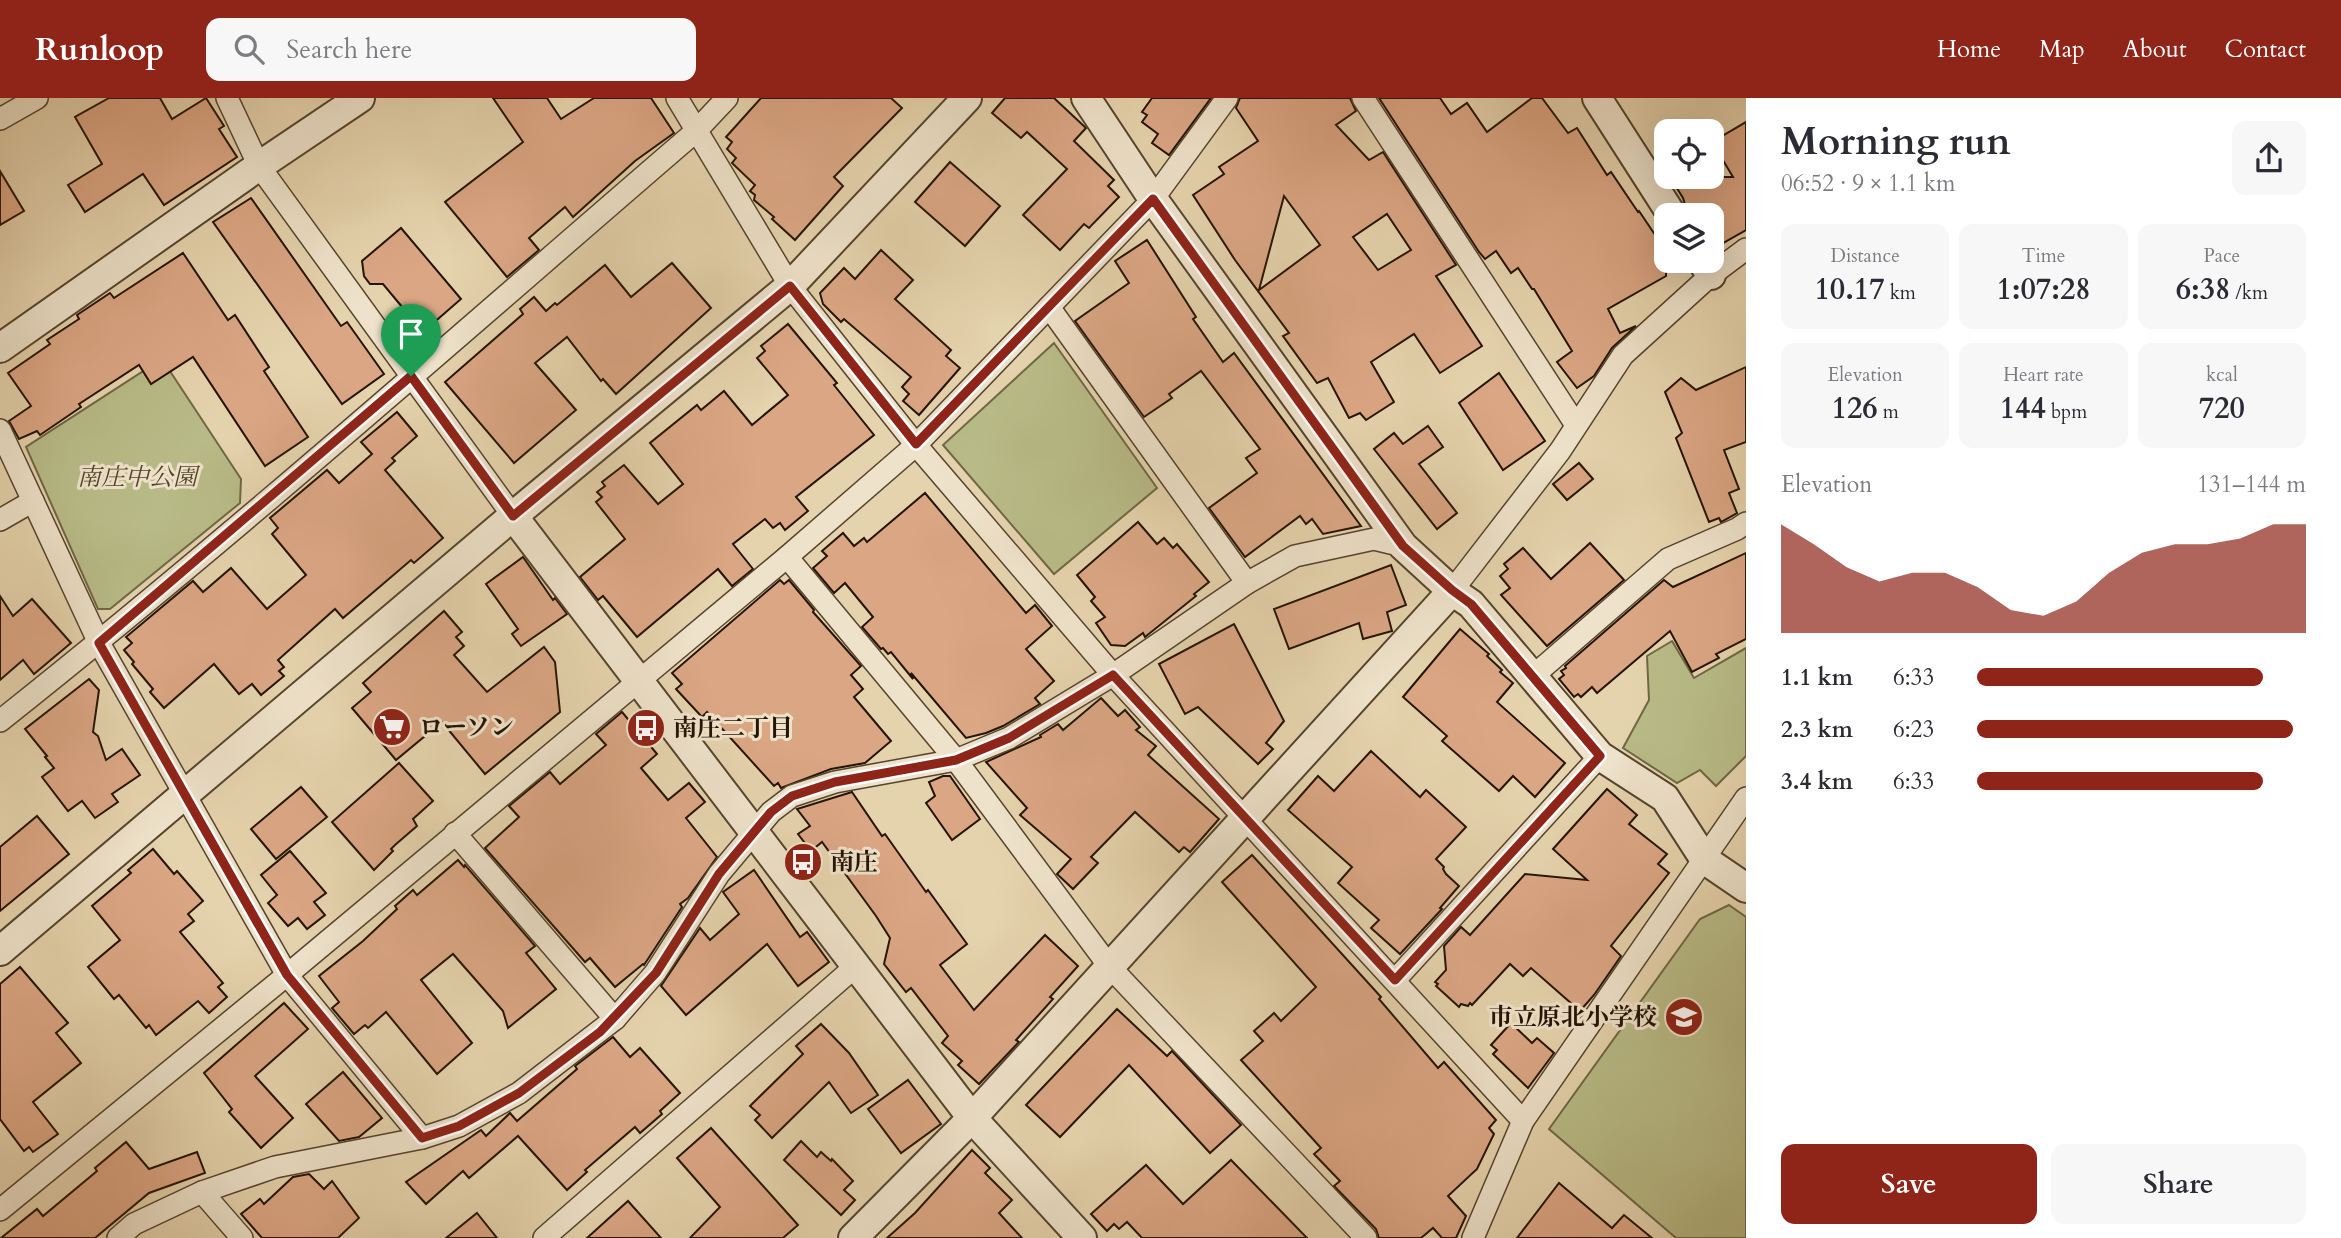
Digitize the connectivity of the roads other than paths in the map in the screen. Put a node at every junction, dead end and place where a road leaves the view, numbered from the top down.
1 (37, 98) edge
2 (227, 98) edge
3 (360, 98) edge
4 (677, 98) edge
5 (727, 98) edge
6 (967, 98) edge
7 (1086, 98) edge
8 (1227, 98) edge
9 (1363, 98) edge
10 (1597, 98) edge
11 (0, 119) edge
12 (695, 132) junction
13 (259, 166) junction
14 (1153, 199) junction
15 (1664, 203) edge
16 (1746, 249) edge
17 (1724, 259) edge
18 (1701, 273) edge
19 (790, 286) junction
20 (1049, 307) junction
21 (0, 348) edge
22 (411, 376) junction
23 (1576, 425) junction
24 (0, 430) edge
25 (916, 444) junction
26 (33, 501) junction
27 (513, 516) junction
28 (0, 520) edge
29 (1746, 523) edge
30 (1403, 546) junction
31 (787, 556) junction
32 (1247, 583) junction
33 (1452, 590) junction
34 (99, 643) junction
35 (1113, 675) junction
36 (1533, 676) junction
37 (637, 681) junction
38 (0, 721) edge
39 (1600, 756) junction
40 (956, 760) junction
41 (183, 796) junction
42 (1746, 798) edge
43 (1245, 818) junction
44 (455, 833) junction
45 (753, 833) junction
46 (1705, 860) junction
47 (1746, 888) edge
48 (0, 951) edge
49 (856, 966) junction
50 (1109, 966) junction
51 (287, 975) junction
52 (1395, 980) junction
53 (615, 1018) junction
54 (972, 1118) junction
55 (1523, 1121) junction
56 (422, 1138) junction
57 (202, 1192) junction
58 (0, 1210) edge
59 (118, 1238) edge
60 (242, 1238) edge
61 (544, 1238) edge
62 (853, 1238) edge
63 (1083, 1238) edge
64 (1366, 1238) edge
65 (1474, 1238) edge

1 - 11 street
2 - 13 street
3 - 13 street
4 - 12 street
5 - 12 street
6 - 19 street
7 - 14 street
8 - 14 street
9 - 23 street
10 - 15 street
12 - 19 street
12 - 22 street
13 - 21 street
13 - 22 street
14 - 20 street
14 - 30 street
16 - 17 street
18 - 23 street
19 - 25 street
19 - 27 street
20 - 25 street
20 - 32 street
22 - 27 street
22 - 34 street
23 - 33 street
24 - 26 street
25 - 31 street
25 - 35 street
26 - 28 street
26 - 34 street
27 - 37 street
27 - 41 street
29 - 36 street
30 - 32 street
30 - 33 street
31 - 37 street
31 - 40 street
32 - 35 street
33 - 36 street
33 - 43 street
34 - 38 street
34 - 41 street
35 - 40 street
35 - 43 street
36 - 39 street
37 - 44 street
37 - 45 street
39 - 46 street
39 - 52 street
40 - 45 street
40 - 50 street
41 - 48 street
41 - 51 street
42 - 46 street
43 - 50 street
43 - 52 street
44 - 51 street
44 - 53 street
45 - 49 street
45 - 53 street
46 - 47 street
46 - 55 street
49 - 54 street
49 - 61 street
50 - 54 street
50 - 64 street
51 - 56 street
51 - 58 street
52 - 55 street
53 - 56 street
54 - 62 street
54 - 63 street
55 - 65 street
56 - 57 street
57 - 59 street
57 - 60 street

